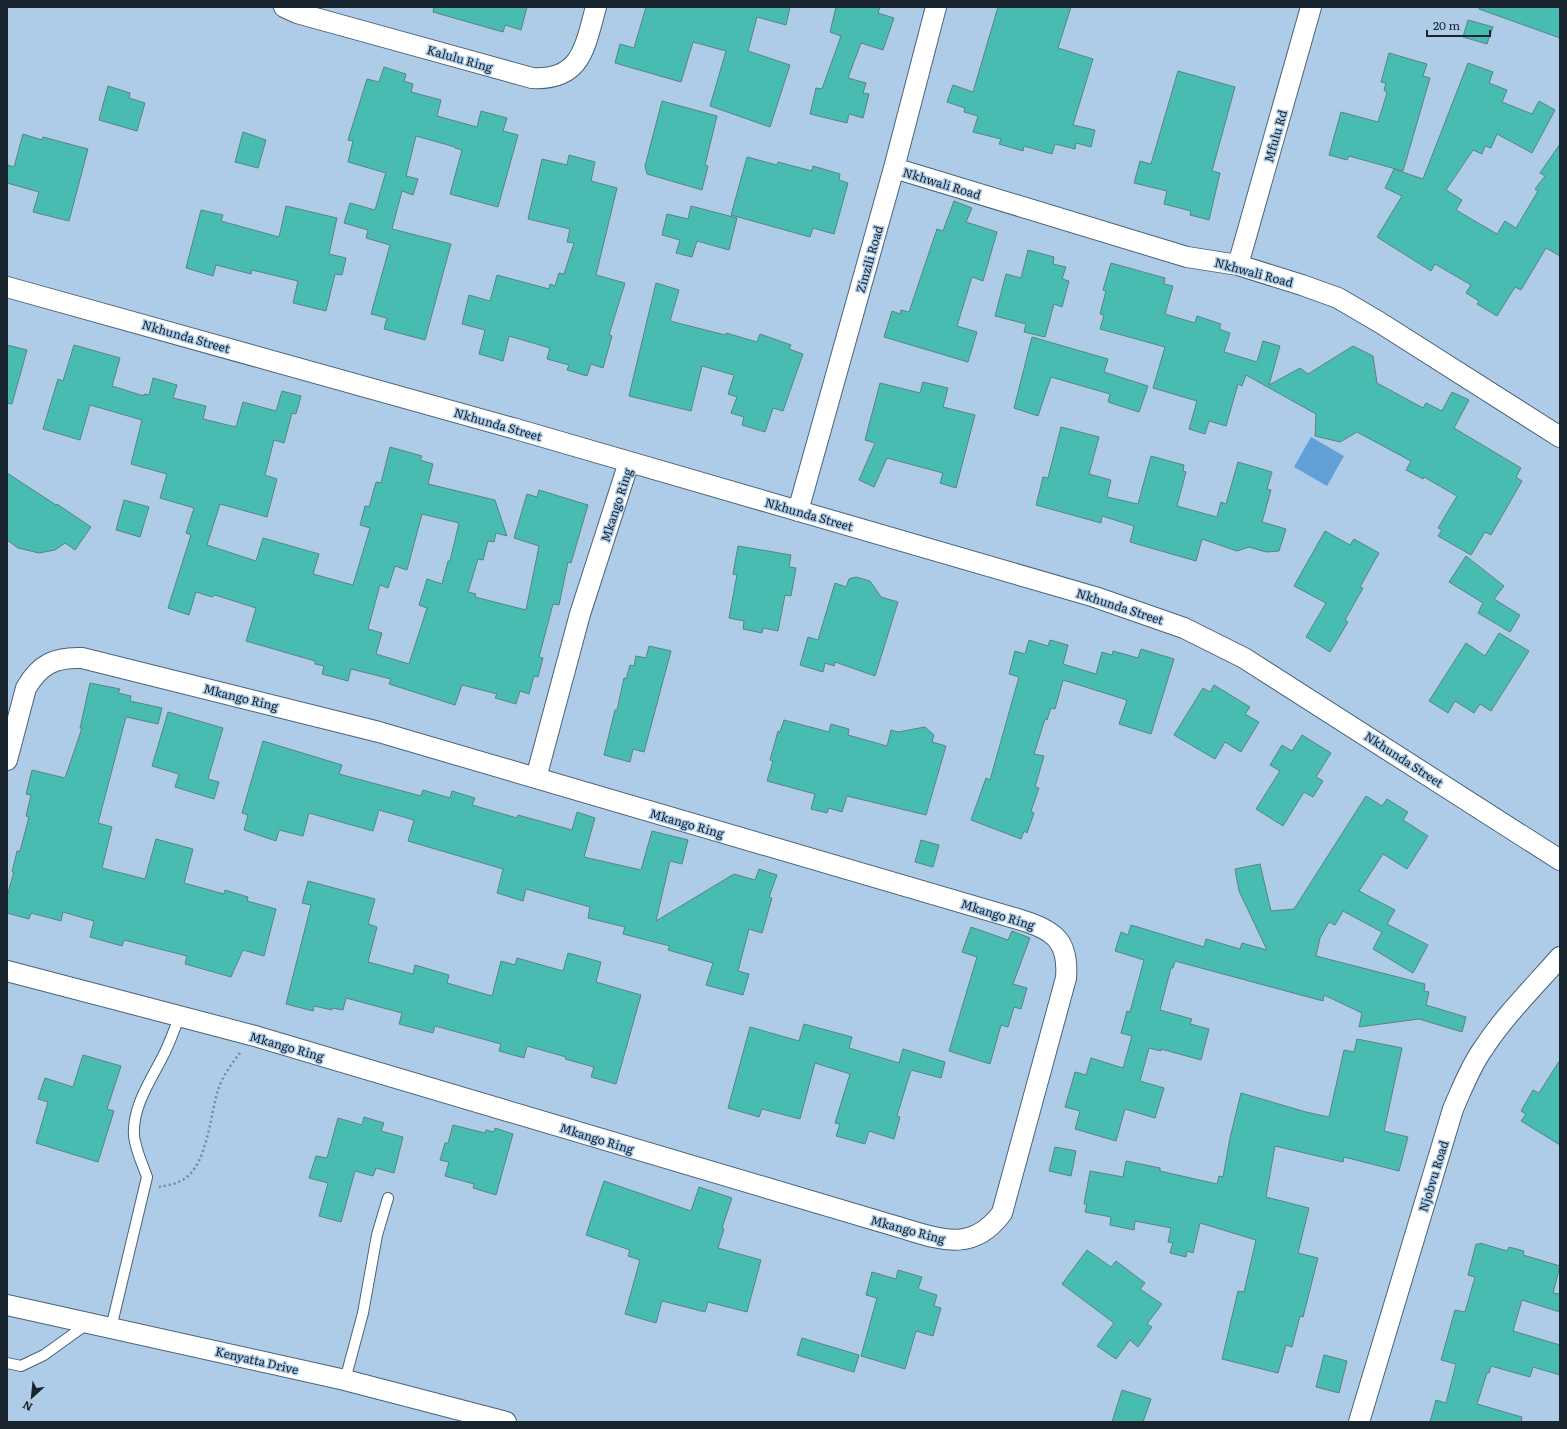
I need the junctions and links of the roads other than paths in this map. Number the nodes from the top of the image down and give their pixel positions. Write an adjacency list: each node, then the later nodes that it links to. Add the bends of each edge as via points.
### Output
1 (284, 7): 2 (street, Kalulu Ring, via 304,15 532,78 545,79 570,70 578,61 585,49)
2 (596, 7)
3 (936, 7): 5 (street, Zinzili Road)
4 (1311, 7): 6 (street, Mfulu Rd)
5 (894, 168): 6 (street, Nkhwali Road, via 1187,257); 10 (street, Zinzili Road)
6 (1238, 265): 8 (street, Nkhwali Road, via 1338,298)
7 (7, 286): 9 (street, Nkhunda Street)
8 (1560, 437)
9 (629, 462): 10 (street, Nkhunda Street); 12 (street, Mkango Ring, via 580,614)
10 (798, 511): 13 (street, Nkhunda Street, via 1094,597 1196,633 1270,674)
11 (7, 760): 12 (street, Mkango Ring, via 26,688 31,679 53,661 82,658 379,732)
12 (536, 778): 16 (street, Mkango Ring, via 1021,920 1041,927 1059,939 1067,960 1066,978 1002,1213 996,1221 974,1237 961,1241 945,1240)
13 (1560, 860)
14 (1560, 957): 24 (street, Njobvu Road, via 1482,1049 1453,1109)
15 (7, 971): 16 (street, Mkango Ring)
16 (180, 1015): 20 (lane, via 138,1112 134,1134 137,1154 147,1177)
17 (388, 1198): 22 (lane, via 377,1235 363,1313)
18 (7, 1305): 19 (street, Kenyatta Drive)
19 (89, 1323): 20 (street, Kenyatta Drive); 21 (lane, via 44,1355 21,1366)
20 (111, 1328): 22 (street, Kenyatta Drive)
21 (7, 1363)
22 (345, 1380): 23 (street, Kenyatta Drive)
23 (506, 1422)
24 (1359, 1422)

